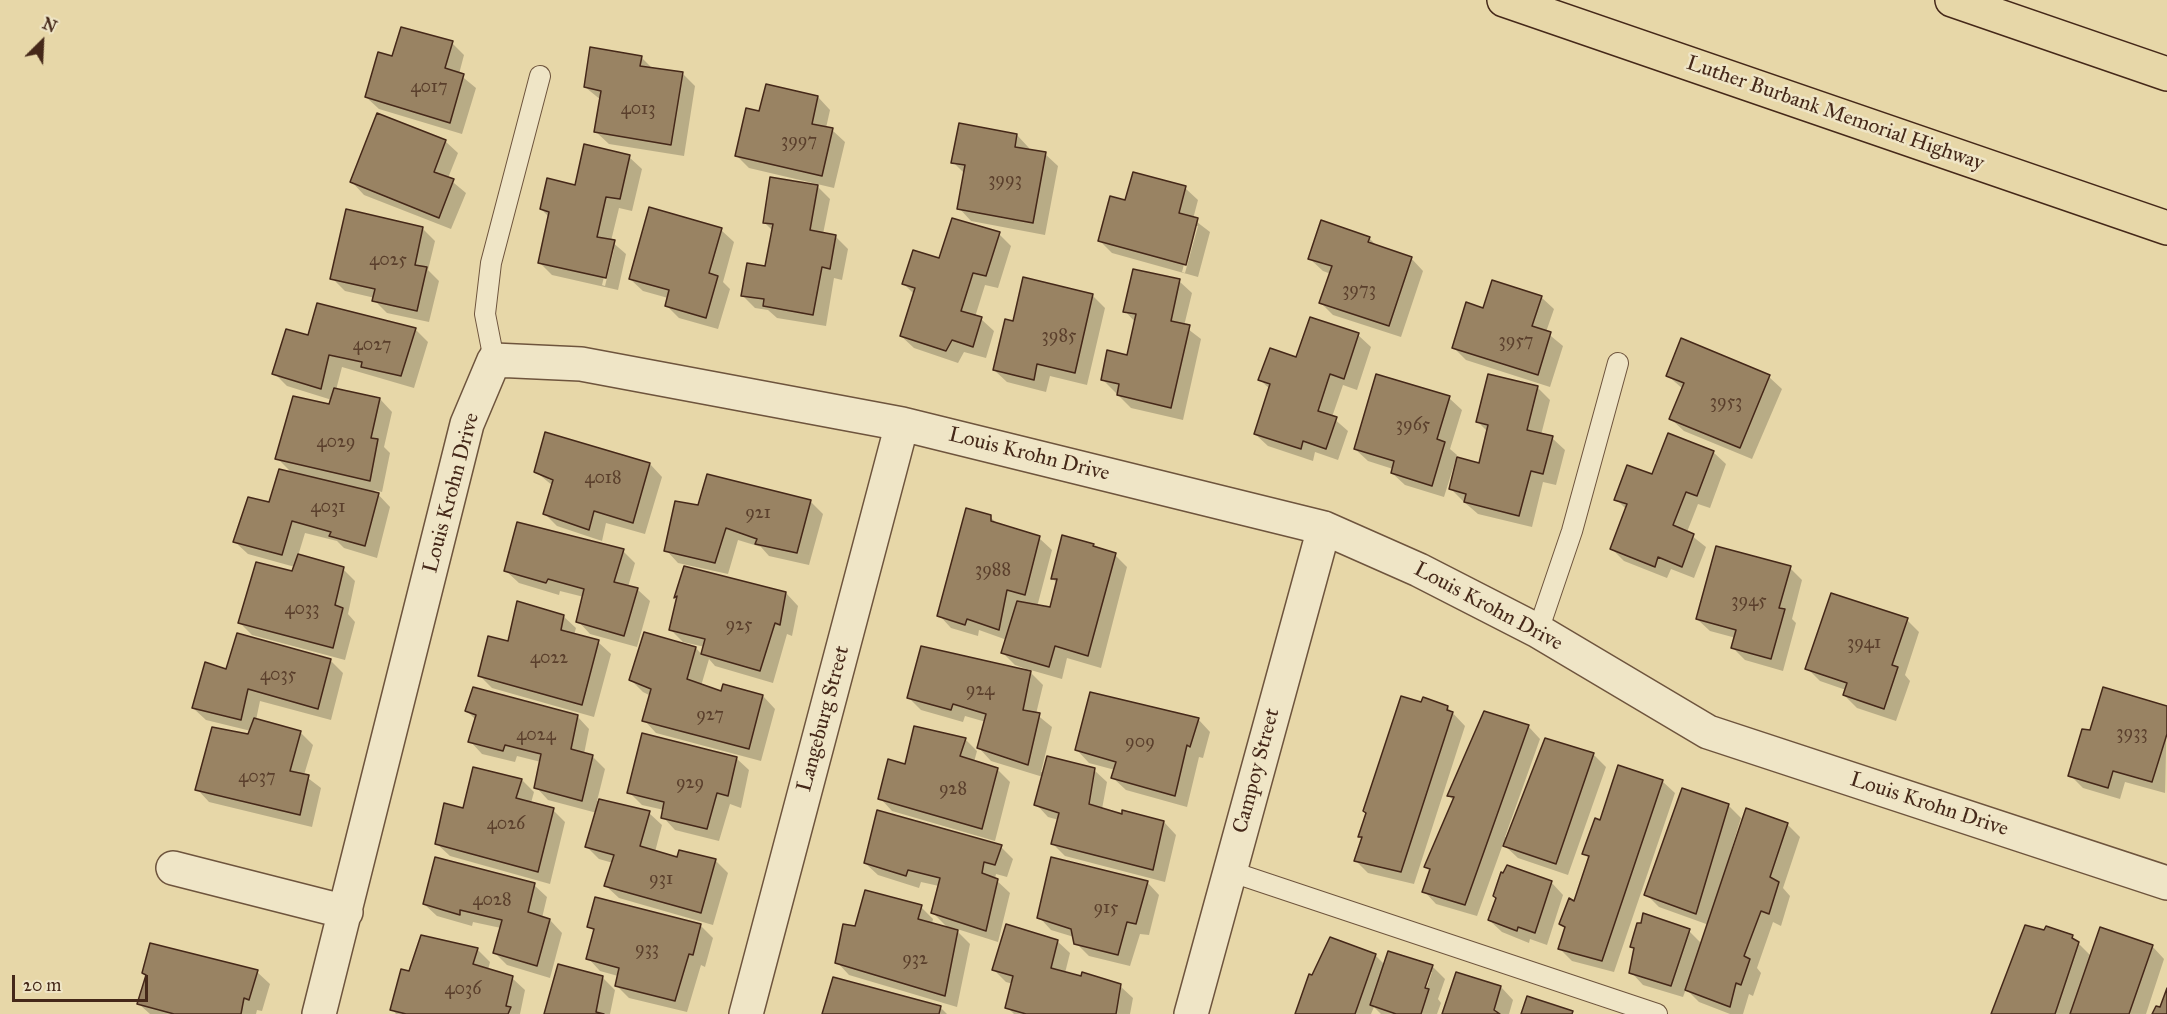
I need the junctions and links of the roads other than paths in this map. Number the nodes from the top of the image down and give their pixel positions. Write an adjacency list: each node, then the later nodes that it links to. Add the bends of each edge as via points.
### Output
1 (1504, 0): 5 (highway, Luther Burbank Memorial Highway)
2 (1952, 0): 3 (highway)
3 (2167, 74)
4 (540, 76): 6 (lane, via 491,263 484,314)
5 (2167, 228)
6 (494, 360): 8 (street, Louis Krohn Drive, via 581,364); 14 (street, Louis Krohn Drive, via 467,424)
7 (1618, 363): 10 (lane, via 1572,531)
8 (902, 424): 9 (street, Louis Krohn Drive); 16 (street, Langeburg Street)
9 (1324, 528): 10 (street, Louis Krohn Drive, via 1419,570); 12 (street, Campoy Street)
10 (1538, 631): 13 (street, Louis Krohn Drive, via 1708,732)
11 (173, 868): 14 (street)
12 (1230, 871): 17 (street, Campoy Street); 18 (lane)
13 (2167, 883)
14 (346, 912): 15 (street, Louis Krohn Drive)
15 (319, 1014)
16 (747, 1014)
17 (1191, 1014)
18 (1657, 1014)

